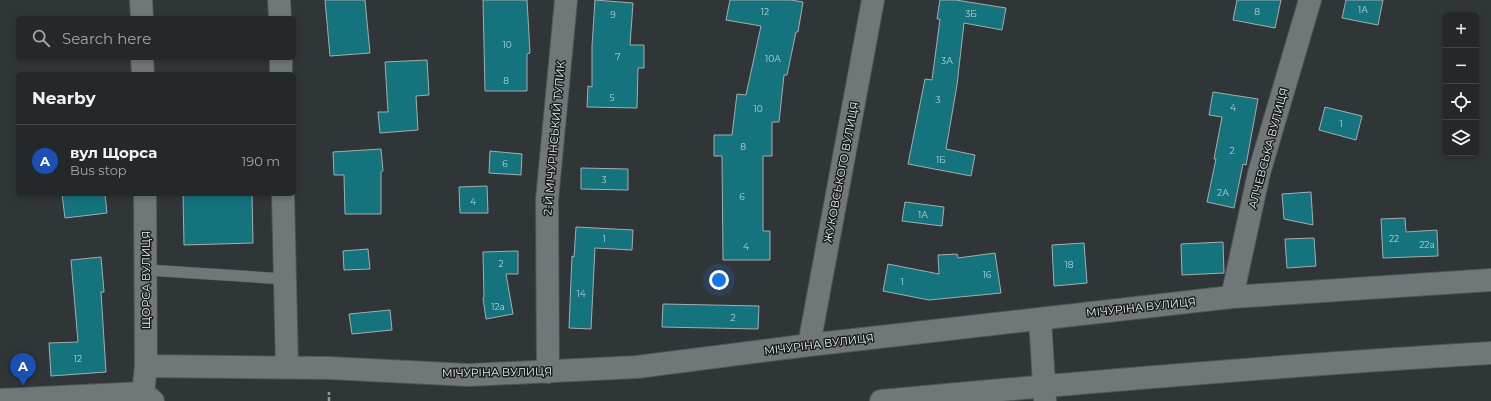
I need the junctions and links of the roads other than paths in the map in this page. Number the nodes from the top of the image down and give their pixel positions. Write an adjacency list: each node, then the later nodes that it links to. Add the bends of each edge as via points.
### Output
1 (141, 0): 6 (street)
2 (279, 0): 7 (street)
3 (566, 0): 23 (street, 2-Й МІЧУРІНСЬКИЙ ТУПИК, via 547,200)
4 (873, 0): 19 (street, ЖУКОВСЬКОГО ВУЛИЦЯ)
5 (1310, 0): 17 (street, АЛЧЕВСЬКА ВУЛИЦЯ, via 1259,173)
6 (142, 16)
7 (280, 16)
8 (142, 60): 10 (street)
9 (281, 60): 11 (street)
10 (143, 72)
11 (281, 72)
12 (145, 196): 14 (street, ЩОРСА ВУЛИЦЯ)
13 (283, 196): 15 (street)
14 (147, 270): 15 (lane); 21 (street, ЩОРСА ВУЛИЦЯ)
15 (285, 279): 22 (street)
16 (1491, 280): 17 (street, МІЧУРІНА ВУЛИЦЯ)
17 (1232, 297): 18 (street, МІЧУРІНА ВУЛИЦЯ)
18 (1040, 319): 19 (street, МІЧУРІНА ВУЛИЦЯ); 24 (street)
19 (809, 345): 23 (street, МІЧУРІНА ВУЛИЦЯ, via 637,367)
20 (1491, 353): 24 (street, via 1353,361)
21 (146, 366): 22 (street, МІЧУРІНА ВУЛИЦЯ); 25 (street, ЩОРСА ВУЛИЦЯ)
22 (287, 367): 23 (street, МІЧУРІНА ВУЛИЦЯ, via 469,376)
23 (548, 372)
24 (1045, 393): 27 (street)
25 (148, 397): 26 (street)
26 (0, 400)
27 (881, 401)

